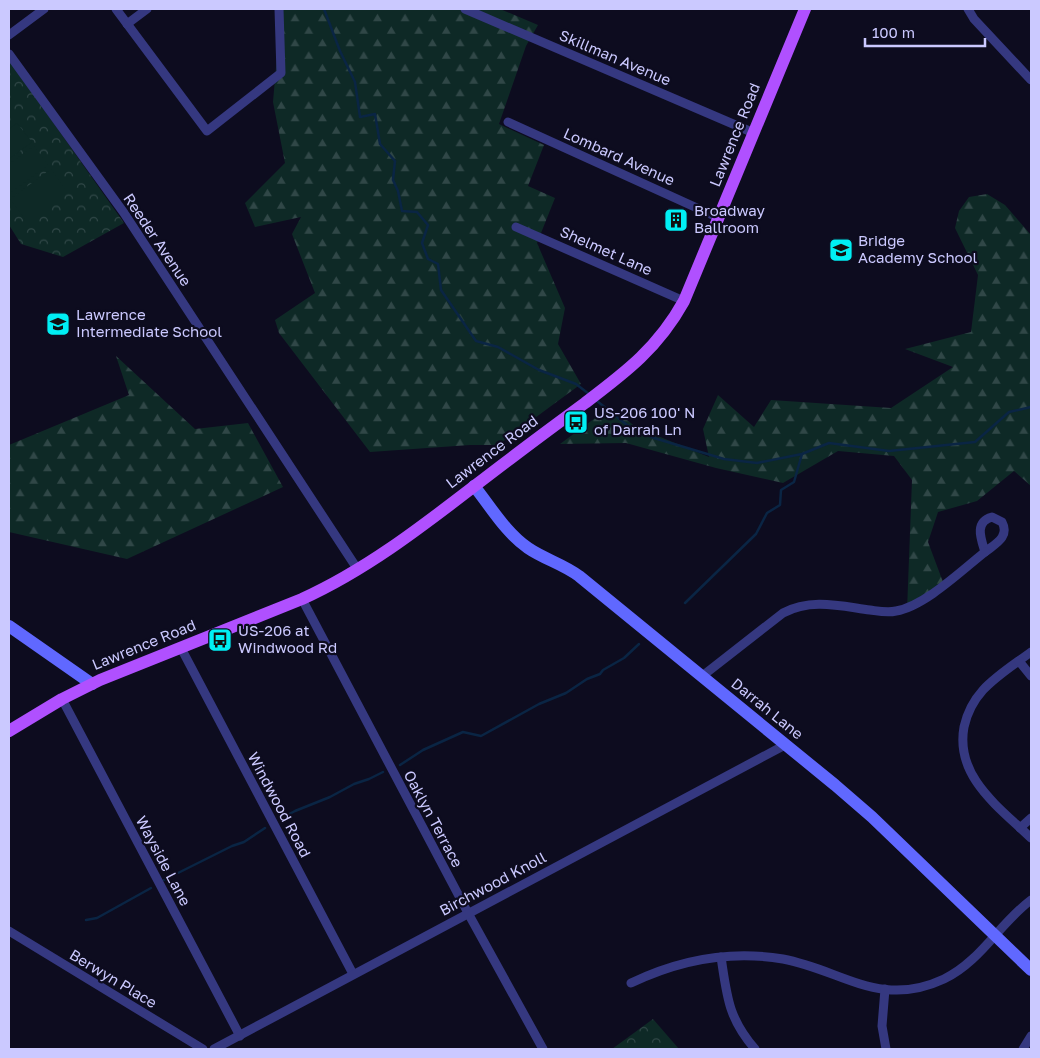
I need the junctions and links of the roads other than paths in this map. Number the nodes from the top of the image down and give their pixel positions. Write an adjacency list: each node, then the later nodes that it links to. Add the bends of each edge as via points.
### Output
1 (44, 9): 9 (street)
2 (116, 9): 8 (street)
3 (147, 9): 8 (street)
4 (279, 9): 8 (street, via 281,73 207,131)
5 (465, 9): 13 (street, Skillman Avenue)
6 (804, 9): 13 (main road, Lawrence Road)
7 (968, 9): 11 (street)
8 (127, 24)
9 (9, 35)
10 (9, 54): 19 (street, Reeder Avenue, via 124,213)
11 (1031, 80)
12 (508, 122): 14 (street, Lombard Avenue)
13 (754, 133): 14 (main road, Lawrence Road)
14 (719, 218): 16 (main road, Lawrence Road)
15 (516, 227): 16 (street, Shelmet Lane)
16 (684, 301): 17 (main road, Lawrence Road, via 668,326 629,370)
17 (474, 486): 19 (main road, Lawrence Road); 26 (street, Darrah Lane, via 515,538 579,576)
18 (985, 552): 26 (street, via 926,599 907,608 885,612 814,604 792,608)
19 (358, 570): 20 (main road, Lawrence Road)
20 (302, 599): 22 (main road, Lawrence Road); 35 (street, Oaklyn Terrace)
21 (9, 626): 27 (street)
22 (181, 648): 27 (main road, Lawrence Road); 40 (street, Windwood Road)
23 (1031, 652): 24 (street)
24 (1019, 661): 25 (street); 32 (street, via 976,699 966,721 963,746 974,780)
25 (1031, 676)
26 (702, 677): 30 (street, Darrah Lane)
27 (92, 684): 28 (main road, Lawrence Road)
28 (62, 699): 29 (main road, Lawrence Road); 43 (street, Wayside Lane)
29 (9, 731)
30 (785, 744): 35 (street, Birchwood Knoll); 37 (street, Darrah Lane, via 872,817)
31 (1031, 818): 32 (street)
32 (1020, 828): 33 (street)
33 (1031, 838)
34 (1031, 900): 37 (street)
35 (468, 913): 40 (street, Birchwood Knoll); 47 (street, Oaklyn Terrace)
36 (9, 932): 45 (street, Berwyn Place)
37 (996, 936): 39 (street, Darrah Lane); 42 (street, via 972,961 943,979 915,988)
38 (721, 956): 41 (street, via 682,963); 42 (street, via 783,959 823,970 853,983); 48 (street, via 732,1014 738,1028)
39 (1031, 970)
40 (353, 974): 43 (street, Birchwood Knoll)
41 (631, 983)
42 (885, 989): 49 (street, via 882,1026)
43 (240, 1036): 46 (street, Birchwood Knoll)
44 (1031, 1036): 50 (street)
45 (203, 1049)
46 (214, 1049)
47 (543, 1049)
48 (755, 1049)
49 (886, 1049)
50 (1023, 1049)

